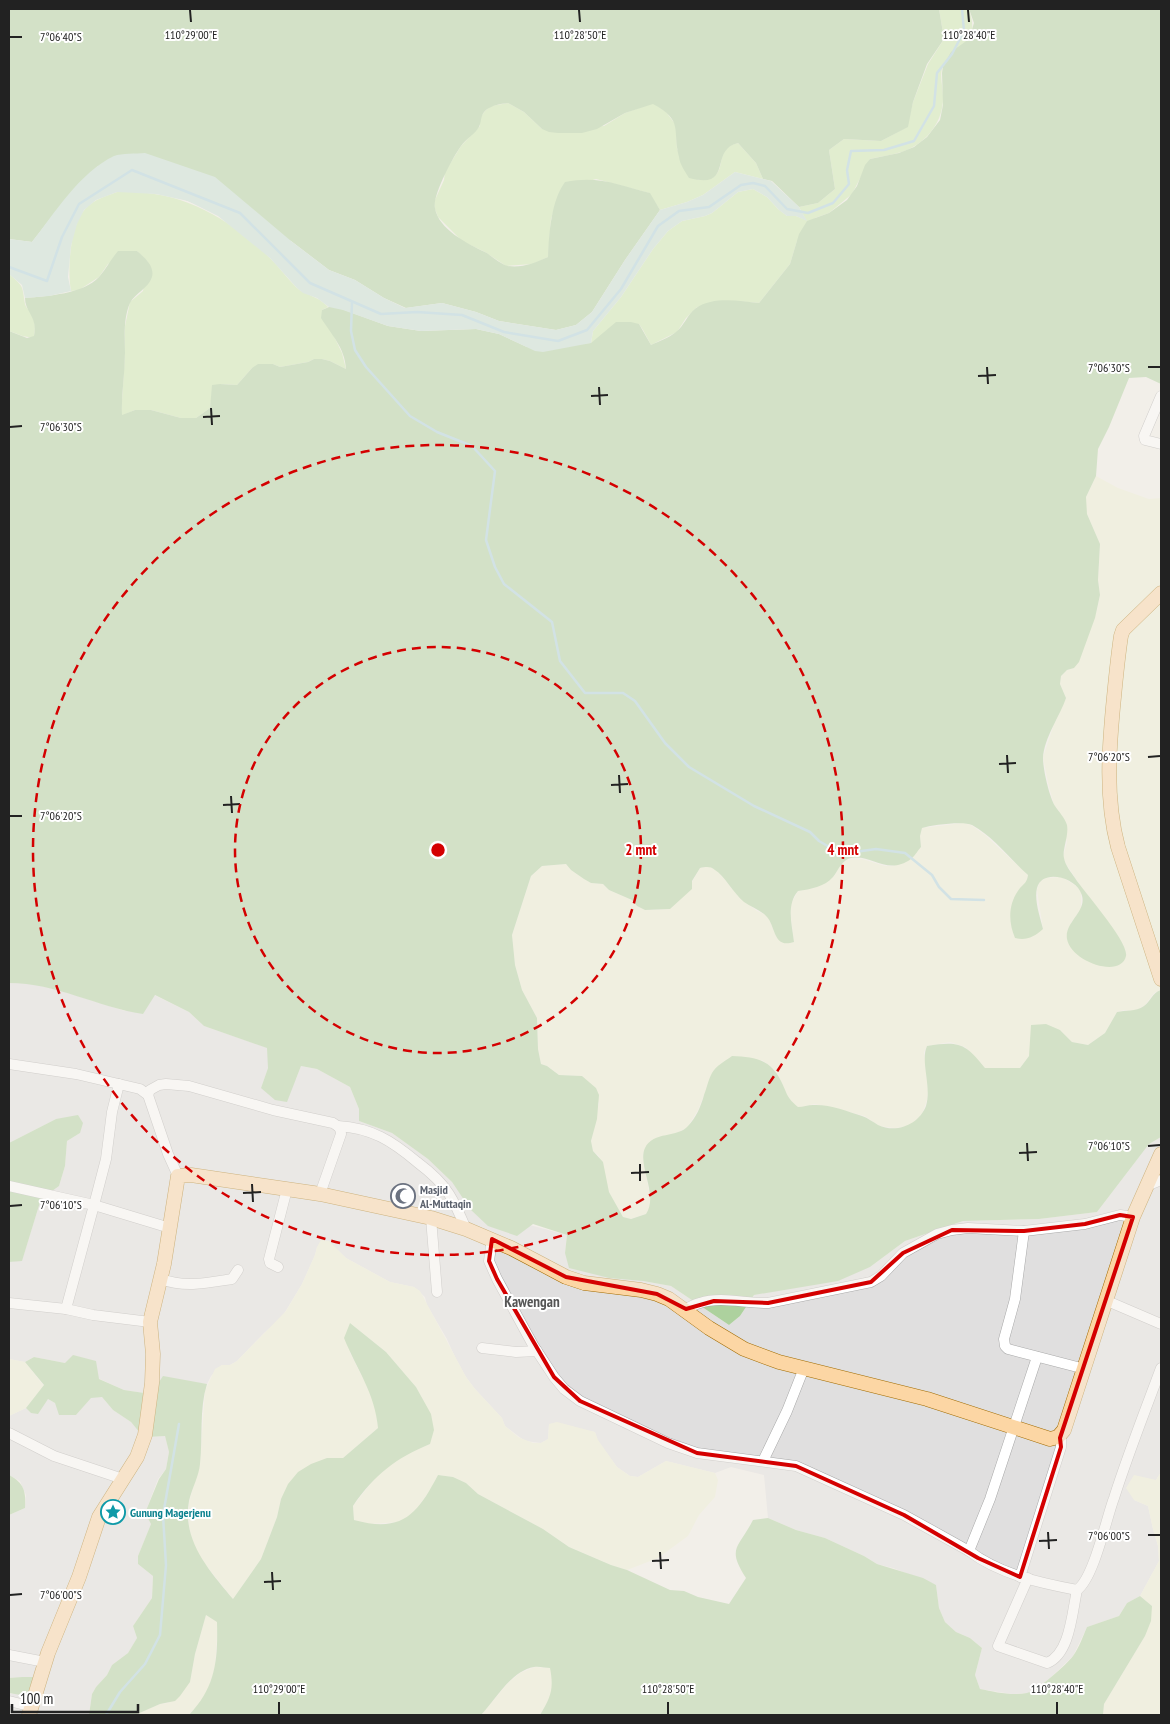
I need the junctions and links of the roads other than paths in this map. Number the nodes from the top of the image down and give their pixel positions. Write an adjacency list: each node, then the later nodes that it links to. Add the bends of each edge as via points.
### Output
1 (1161, 396): 2 (street, via 1144,432 1145,440)
2 (1161, 444)
3 (1161, 593): 4 (main road, via 1123,630 1110,743 1113,830)
4 (1161, 979)
5 (9, 1064): 6 (street)
6 (119, 1084): 7 (street); 16 (street)
7 (148, 1094): 8 (street, via 159,1085 190,1086 273,1110 333,1122); 10 (street)
8 (338, 1126): 15 (street, via 341,1134); 20 (street, via 376,1134 415,1160 448,1192)
9 (1161, 1154): 13 (main road)
10 (178, 1176): 14 (main road, via 191,1175); 19 (main road)
11 (1161, 1180): 13 (street)
12 (9, 1186): 16 (street)
13 (1147, 1186): 17 (main road)
14 (287, 1189): 15 (main road); 23 (street, via 269,1259)
15 (320, 1194): 18 (main road)
16 (94, 1205): 19 (street); 29 (street)
17 (1132, 1217): 21 (street, via 1120,1215 1085,1224); 27 (main road)
18 (431, 1218): 20 (main road); 26 (street)
19 (170, 1228): 25 (main road)
20 (466, 1229): 22 (main road)
21 (1024, 1231): 30 (street, via 952,1230 937,1234 903,1253 881,1276 870,1282 768,1302 714,1301); 35 (street, via 1015,1299 1004,1343 1008,1349)
22 (492, 1239): 30 (main road, via 566,1277 584,1283 657,1294); 34 (street, via 491,1266)
23 (278, 1267)
24 (238, 1270): 25 (street, via 232,1279 203,1284)
25 (161, 1279): 31 (main road)
26 (437, 1292)
27 (1105, 1300): 32 (street); 38 (main road)
28 (9, 1302): 29 (street)
29 (66, 1309): 31 (street)
30 (686, 1309): 36 (main road, via 744,1349)
31 (150, 1322): 43 (main road, via 153,1354 150,1408 137,1457)
32 (1161, 1324)
33 (482, 1348): 34 (street)
34 (537, 1351): 42 (street, via 564,1388 580,1401 615,1419 697,1453)
35 (1037, 1357): 38 (street); 39 (street)
36 (804, 1368): 39 (main road, via 927,1399); 42 (street)
37 (1161, 1368): 46 (street, via 1103,1534 1082,1586)
38 (1085, 1369): 41 (main road, via 1064,1430)
39 (1014, 1427): 41 (main road, via 1050,1439); 44 (street)
40 (9, 1434): 43 (street, via 54,1456)
41 (1058, 1437): 45 (street, via 1061,1447)
42 (763, 1461): 44 (street, via 796,1466 904,1514)
43 (122, 1479): 48 (main road, via 99,1517 79,1578)
44 (969, 1551): 45 (street)
45 (1024, 1578): 46 (street); 46 (street, via 998,1646 1047,1663 1059,1656 1068,1633)
46 (1077, 1590)
47 (9, 1655): 48 (street)
48 (45, 1662): 50 (main road)
49 (9, 1701): 50 (street)
50 (31, 1711)

